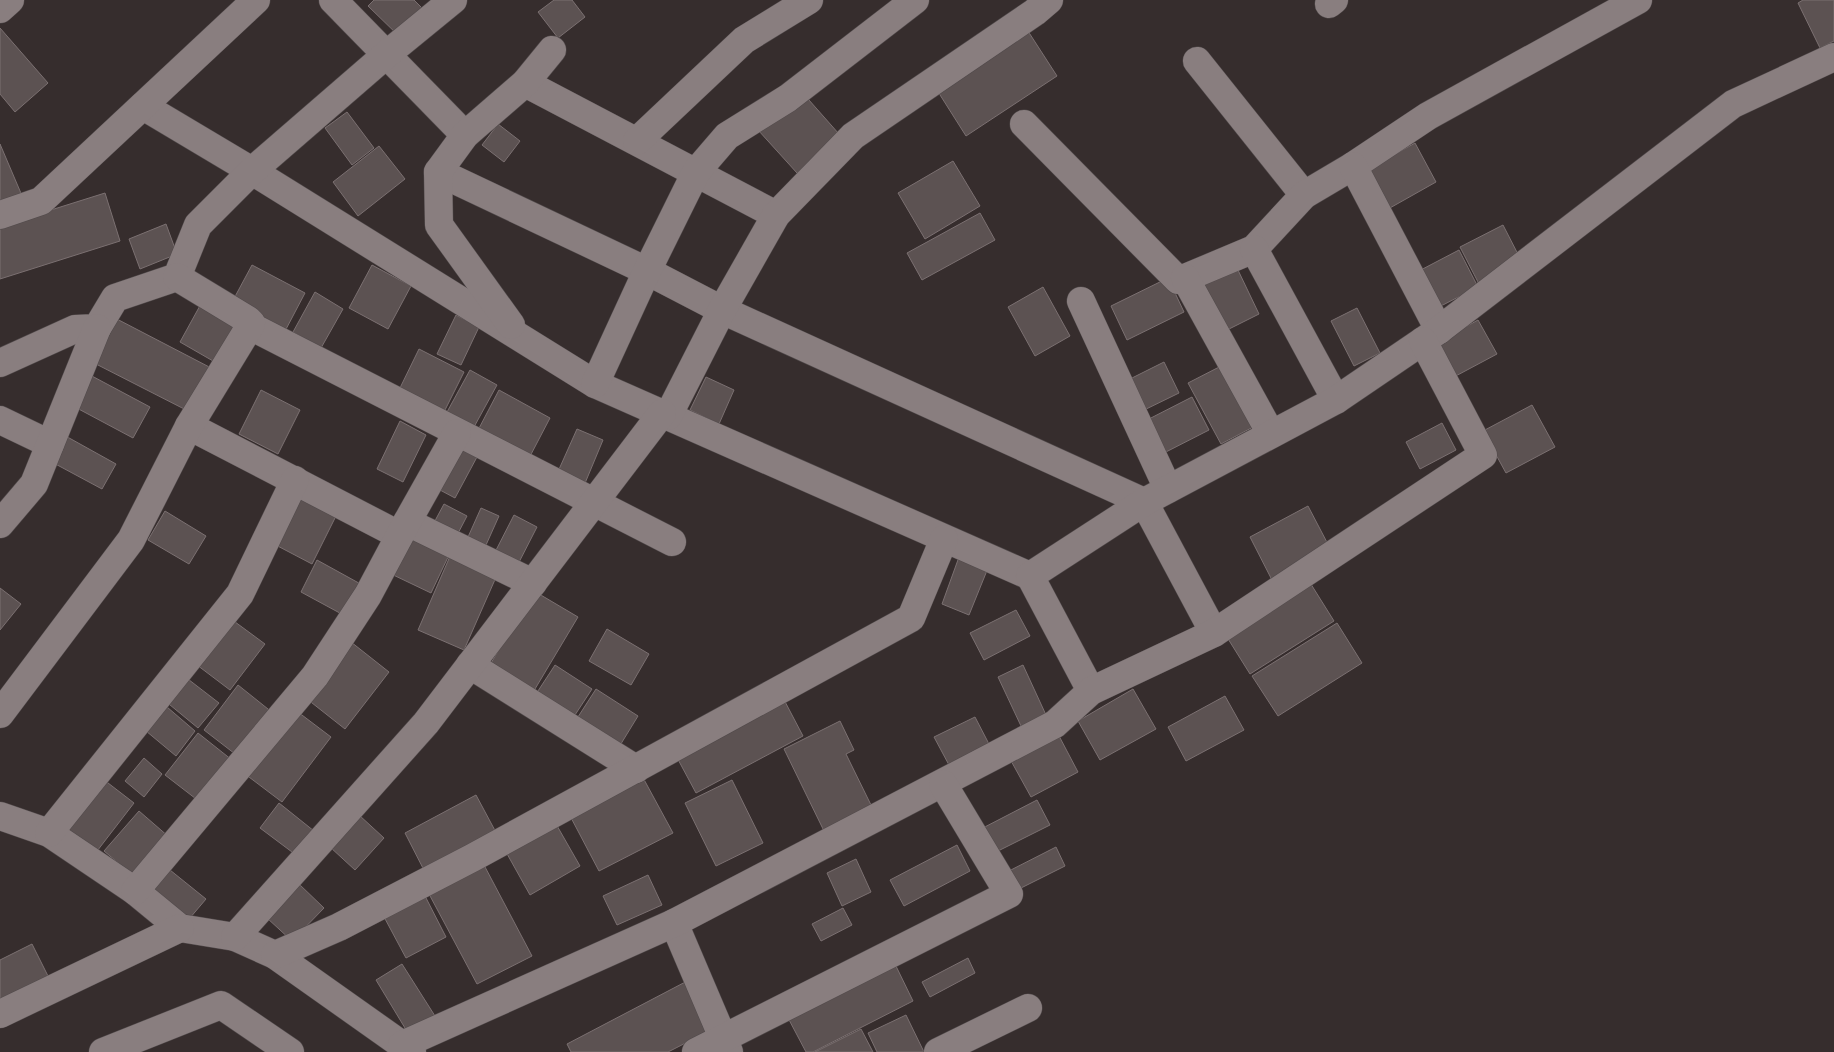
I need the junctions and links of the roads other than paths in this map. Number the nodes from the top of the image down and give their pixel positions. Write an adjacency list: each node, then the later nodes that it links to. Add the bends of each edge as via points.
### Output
1 (10, 0): 9 (street)
2 (256, 0): 15 (street)
3 (333, 0): 11 (street)
4 (453, 0): 11 (street)
5 (809, 0): 18 (street, via 744,40)
6 (915, 0): 22 (street, via 788,98 727,136)
7 (1638, 0): 19 (street, via 1428,116)
8 (1036, 4): 25 (street, via 853,136)
9 (0, 9)
10 (552, 50): 14 (street)
11 (387, 54): 17 (street); 20 (street)
12 (1834, 57): 35 (street, via 1733,104)
13 (1197, 61): 23 (street)
14 (525, 83): 17 (street); 18 (street)
15 (143, 106): 20 (street); 24 (street, via 42,201)
16 (1024, 124): 29 (street, via 1178,280)
17 (465, 135): 21 (street)
18 (637, 140): 22 (street)
19 (1353, 166): 23 (street); 35 (street)
20 (252, 171): 28 (street, via 198,225); 34 (street)
21 (438, 172): 27 (street); 34 (street, via 439,225)
22 (696, 172): 25 (street); 27 (street)
23 (1304, 195): 26 (street)
24 (0, 215)
25 (776, 215): 31 (street)
26 (1254, 248): 29 (street); 38 (street)
27 (647, 271): 31 (street); 37 (street)
28 (177, 277): 32 (street, via 248,320); 33 (street, via 115,298)
29 (1185, 278): 43 (street)
30 (1081, 301): 46 (street)
31 (722, 310): 39 (street); 48 (street)
32 (250, 326): 41 (street); 42 (street)
33 (97, 328): 36 (street, via 75,330); 44 (street)
34 (519, 336): 37 (street)
35 (1431, 336): 38 (street); 55 (street, via 1483,455)
36 (0, 363)
37 (595, 384): 39 (street)
38 (1336, 400): 43 (street)
39 (665, 414): 47 (street); 51 (street)
40 (0, 420): 44 (street)
41 (189, 426): 45 (street); 58 (street, via 131,540)
42 (457, 433): 47 (street); 50 (street)
43 (1271, 434): 46 (street)
44 (50, 444): 49 (street, via 34,484)
45 (295, 480): 50 (street); 62 (street, via 240,594)
46 (1168, 489): 48 (street)
47 (593, 502): 52 (street); 54 (street)
48 (1144, 502): 53 (street); 55 (street)
49 (0, 524)
50 (403, 528): 54 (street); 63 (street, via 368,595 315,676)
51 (944, 539): 53 (street); 59 (street, via 911,618)
52 (672, 542)
53 (1030, 576): 57 (street)
54 (533, 583): 56 (street)
55 (1214, 633): 57 (street)
56 (470, 665): 59 (street); 66 (street, via 426,724)
57 (1091, 691): 60 (street, via 1055,724)
58 (0, 714)
59 (636, 769): 67 (street, via 348,923)
60 (943, 784): 64 (street); 70 (street, via 1009,894)
61 (0, 816): 62 (street)
62 (49, 834): 63 (street)
63 (135, 891): 65 (street)
64 (674, 923): 70 (street); 71 (street)
65 (180, 928): 66 (street); 69 (street)
66 (235, 937): 67 (street)
67 (276, 955): 71 (street)
68 (1028, 1008): 75 (street)
69 (0, 1014)
70 (726, 1045): 74 (street)
71 (407, 1048)
72 (103, 1052): 73 (street, via 221,1005)
73 (290, 1052)
74 (696, 1052)
75 (938, 1052)

